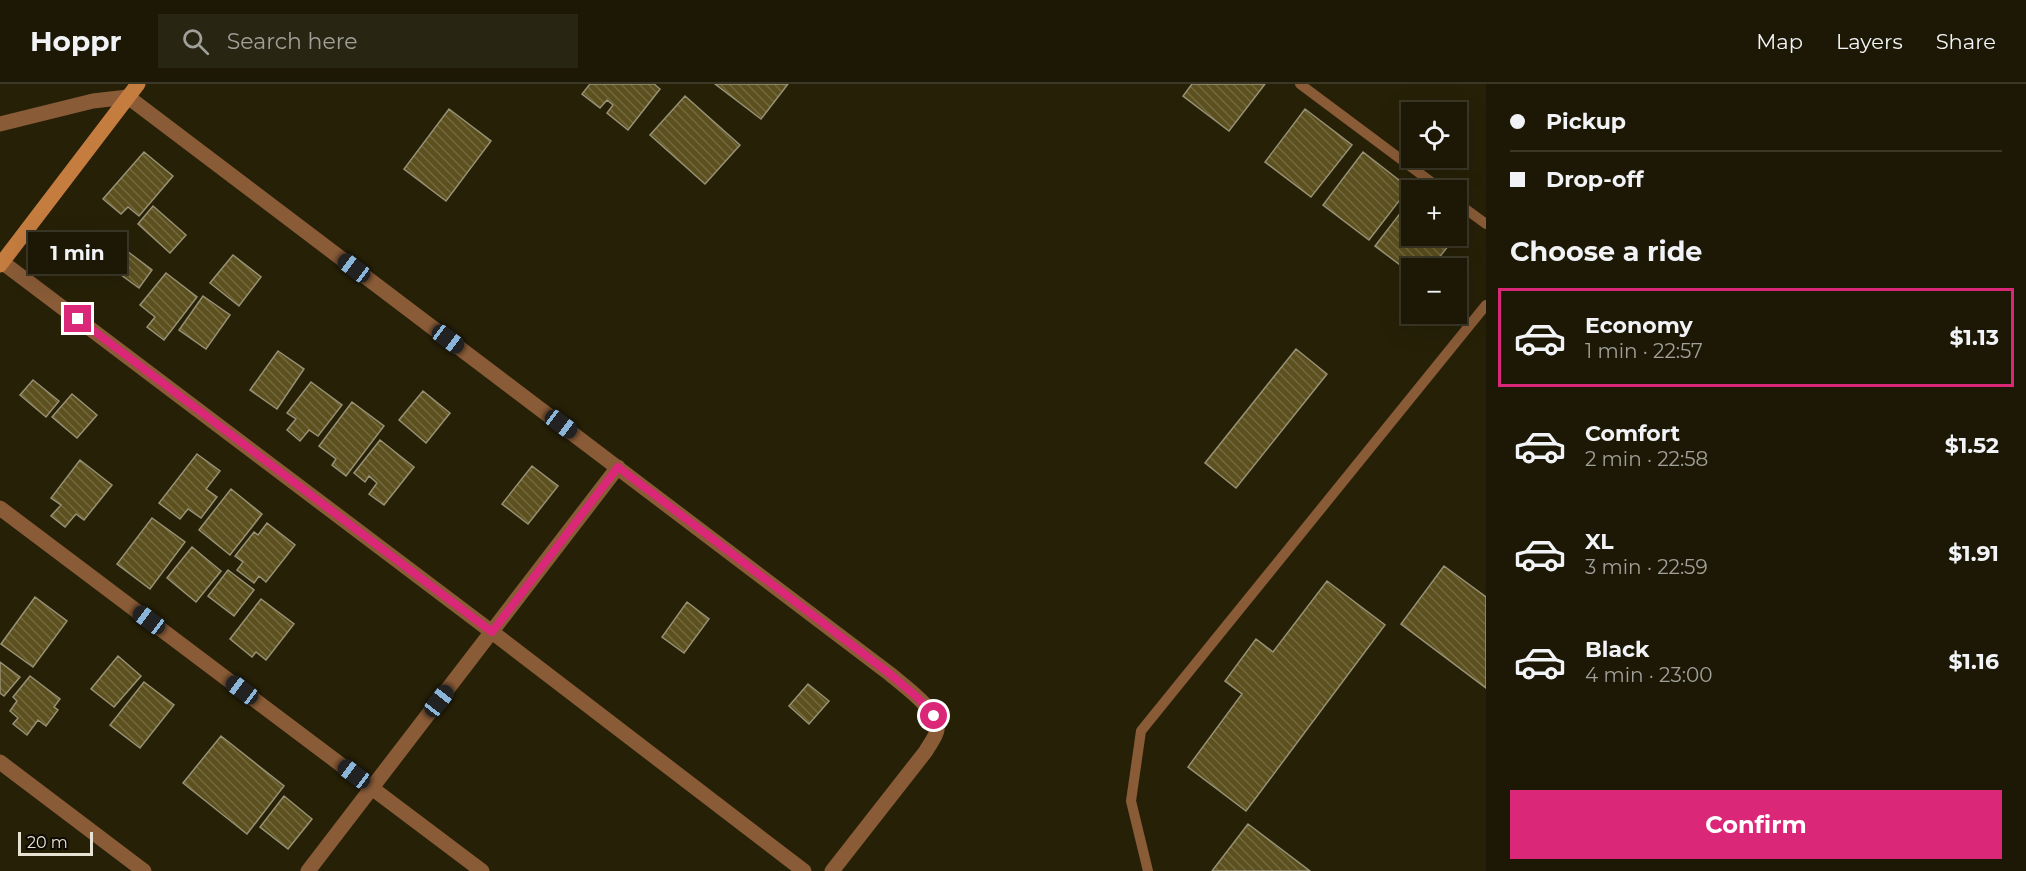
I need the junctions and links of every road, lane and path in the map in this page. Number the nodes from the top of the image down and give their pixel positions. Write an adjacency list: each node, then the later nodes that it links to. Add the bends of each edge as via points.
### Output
1 (138, 84): 3 (main road)
2 (1300, 84): 5 (lane)
3 (128, 98): 4 (street, via 93,101); 8 (main road); 10 (street)
4 (0, 124)
5 (1429, 180)
6 (1467, 210): 7 (lane)
7 (1486, 224)
8 (1, 264): 12 (street)
9 (1486, 305): 20 (lane, via 1141,731 1131,801)
10 (618, 467): 12 (street); 19 (street, via 890,674 934,716 937,731 926,751)
11 (0, 507): 14 (street)
12 (492, 632): 14 (street); 18 (street)
13 (0, 762): 15 (street)
14 (372, 788): 16 (street); 17 (street)
15 (144, 871)
16 (308, 871)
17 (482, 871)
18 (804, 871)
19 (832, 871)
20 (1148, 871)

